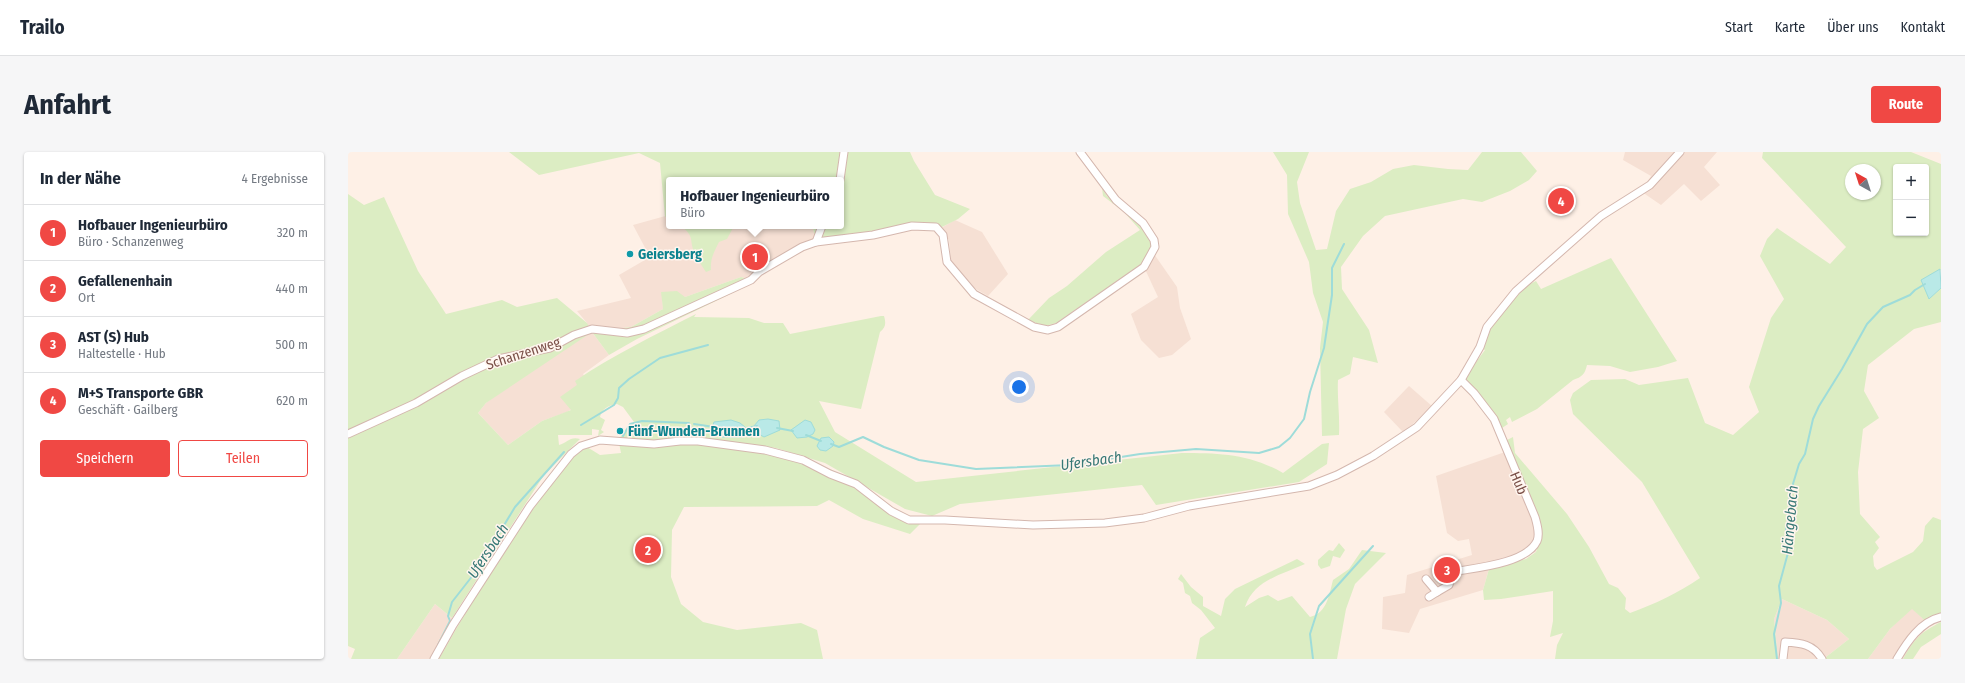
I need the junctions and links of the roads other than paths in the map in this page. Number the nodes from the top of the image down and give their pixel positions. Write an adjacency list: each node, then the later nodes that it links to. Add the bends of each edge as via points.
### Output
1 (844, 152): 4 (street)
2 (1080, 152): 6 (street, Schanzenweg, via 1116,200 1143,223 1154,240 1155,248 1144,267 1058,327 1048,330 1034,327 974,294 947,262 943,234 936,227 912,226 873,235)
3 (1680, 152): 7 (street, via 1650,185 1602,216 1516,291 1487,327 1480,347)
4 (840, 177)
5 (821, 229): 6 (street)
6 (816, 242): 8 (street, Schanzenweg, via 802,247 759,272 751,280 644,329 627,333 592,329 550,348 498,359 462,376 416,403)
7 (1461, 380): 10 (street, Hub, via 1474,392 1494,419 1538,529 1537,541 1525,555 1487,567 1452,572 1449,585); 13 (street, via 1417,427 1373,456 1337,475 1309,486 1196,504 1144,518 1105,523 1033,525 909,520 891,511 856,484 803,460 765,450 698,441 654,444 600,440 581,446 571,454 530,506)
8 (348, 434)
9 (1426, 579): 10 (street)
10 (1437, 592): 11 (street)
11 (1429, 597)
12 (1941, 617): 16 (street, via 1915,632)
13 (434, 659)
14 (1783, 659): 15 (street, via 1785,642 1804,643 1817,651)
15 (1822, 659)
16 (1897, 659)

